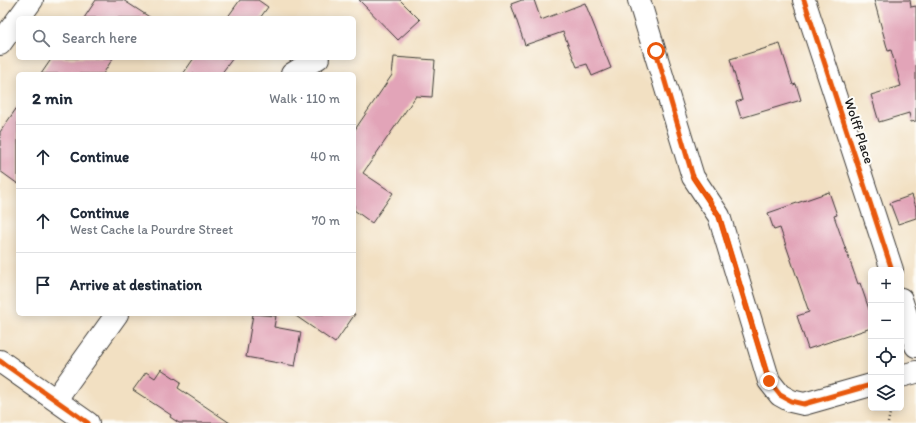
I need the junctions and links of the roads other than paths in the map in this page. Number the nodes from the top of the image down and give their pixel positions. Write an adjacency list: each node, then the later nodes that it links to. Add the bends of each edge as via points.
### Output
1 (32, 0): 4 (street)
2 (639, 0): 14 (street, via 693,177 719,216 769,381 780,395 804,404)
3 (804, 0): 9 (street, Wolff Place)
4 (20, 16)
5 (16, 21): 6 (street)
6 (0, 44)
7 (315, 60): 8 (street)
8 (295, 72)
9 (891, 267)
10 (902, 303): 12 (street)
11 (116, 316): 15 (street)
12 (916, 346)
13 (0, 361): 15 (street)
14 (868, 386)
15 (56, 399): 16 (street)
16 (88, 423)

